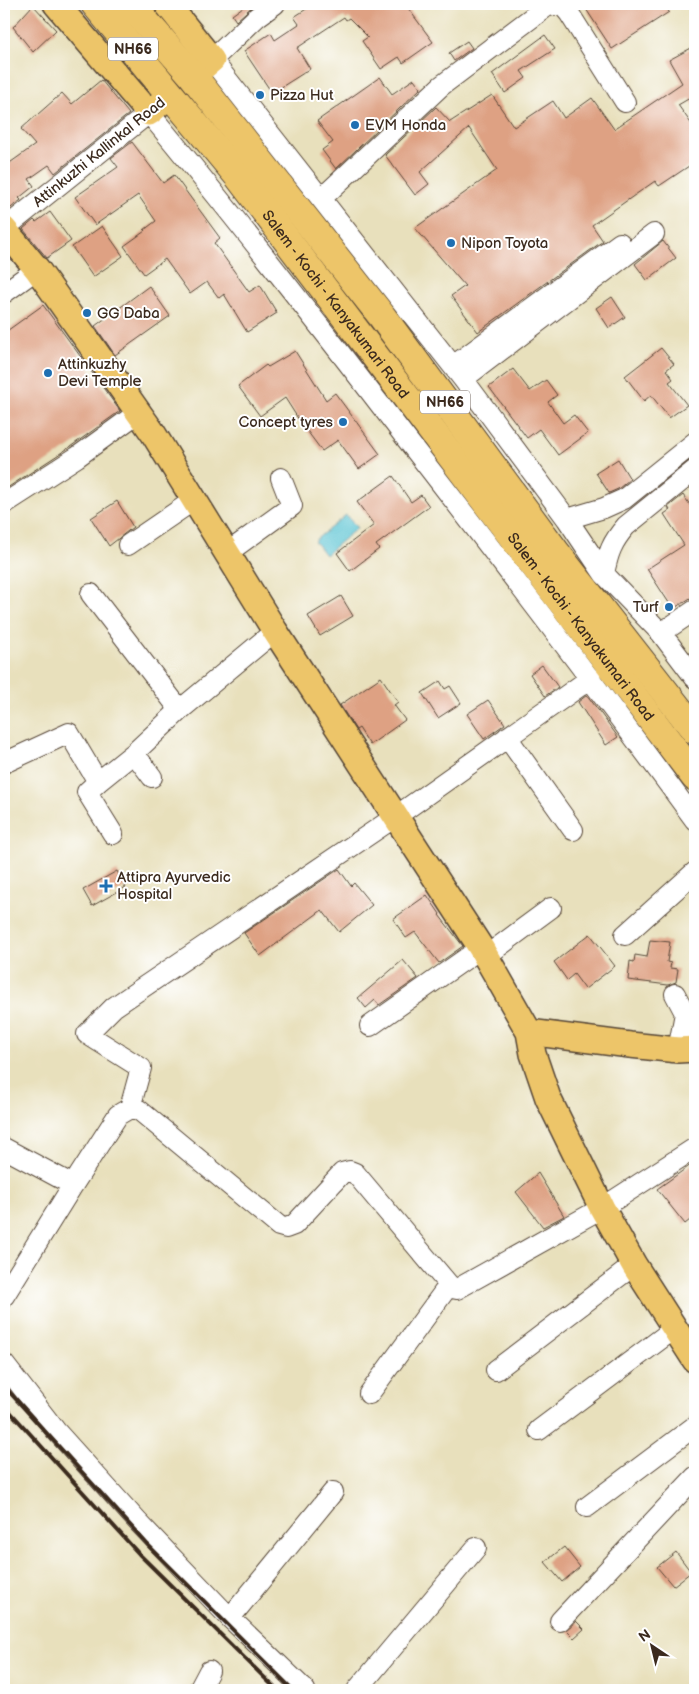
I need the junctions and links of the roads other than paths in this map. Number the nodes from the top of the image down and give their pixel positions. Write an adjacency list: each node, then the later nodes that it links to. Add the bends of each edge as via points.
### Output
1 (56, 4): 10 (main road)
2 (96, 4): 8 (highway, Salem - Kochi - Kanyakumari Road / NH66)
3 (130, 4): 7 (highway, Salem - Kochi - Kanyakumari Road / NH66)
4 (167, 4): 7 (main road)
5 (275, 4): 7 (street)
6 (555, 4): 9 (street, via 563,6 569,14); 11 (street, via 546,7 441,86)
7 (202, 68): 11 (street); 35 (highway, Salem - Kochi - Kanyakumari Road / NH66, via 555,551)
8 (171, 94): 10 (main road, Attinkuzhi Kallinkal Road); 40 (highway, Salem - Kochi - Kanyakumari Road / NH66, via 238,177)
9 (625, 102)
10 (149, 113): 12 (street, Attinkuzhi Kallinkal Road); 32 (street, via 226,205)
11 (322, 198): 17 (street)
12 (4, 229): 15 (main road)
13 (654, 234): 17 (street)
14 (620, 243): 17 (street)
15 (37, 269): 16 (street); 18 (main road)
16 (4, 293)
17 (458, 372): 24 (street)
18 (139, 412): 22 (main road); 23 (street)
19 (695, 442): 24 (street, via 624,499)
20 (695, 470): 27 (street, via 618,535 608,554)
21 (281, 478): 26 (street, via 292,506)
22 (194, 500): 25 (street); 26 (main road)
23 (4, 504)
24 (568, 519): 27 (street)
25 (128, 544)
26 (227, 553): 30 (main road)
27 (604, 574): 31 (street)
28 (90, 594): 34 (street)
29 (695, 610): 31 (street)
30 (274, 631): 34 (street); 42 (main road)
31 (661, 633): 33 (street)
32 (591, 678): 36 (street); 43 (street)
33 (695, 678)
34 (180, 710): 37 (street)
35 (695, 730)
36 (507, 737): 42 (street); 44 (street)
37 (134, 753): 39 (street); 41 (street)
38 (4, 763): 41 (street, via 69,733)
39 (152, 777)
40 (695, 778)
41 (98, 782): 45 (street, via 87,792)
42 (395, 817): 49 (main road); 54 (street, via 114,1007 86,1034 141,1068)
43 (695, 820)
44 (573, 830)
45 (113, 834)
46 (695, 872): 48 (street)
47 (551, 908): 49 (street)
48 (626, 935)
49 (483, 952): 51 (street); 52 (main road)
50 (675, 994): 53 (street, via 685,1013)
51 (370, 1026)
52 (529, 1032): 53 (main road); 58 (main road, via 548,1098)
53 (687, 1050)
54 (130, 1108): 57 (street, via 118,1115); 60 (street, via 139,1110 279,1226 294,1225 342,1173 356,1173)
55 (4, 1148): 57 (street)
56 (695, 1148): 58 (street)
57 (73, 1185): 61 (street)
58 (602, 1208): 59 (main road); 60 (street, via 461,1287)
59 (634, 1265): 62 (main road); 65 (street)
60 (449, 1285): 66 (street)
61 (4, 1296)
62 (674, 1329): 63 (main road); 68 (street)
63 (695, 1360)
64 (4, 1364): 73 (street, via 56,1431)
65 (496, 1370)
66 (369, 1394)
67 (695, 1426): 71 (street)
68 (539, 1430)
69 (695, 1477): 74 (street)
70 (333, 1492): 73 (street)
71 (587, 1507)
72 (476, 1548): 78 (street)
73 (230, 1618): 77 (street)
74 (560, 1621)
75 (209, 1671): 76 (street)
76 (199, 1690)
77 (305, 1690)
78 (357, 1690)

